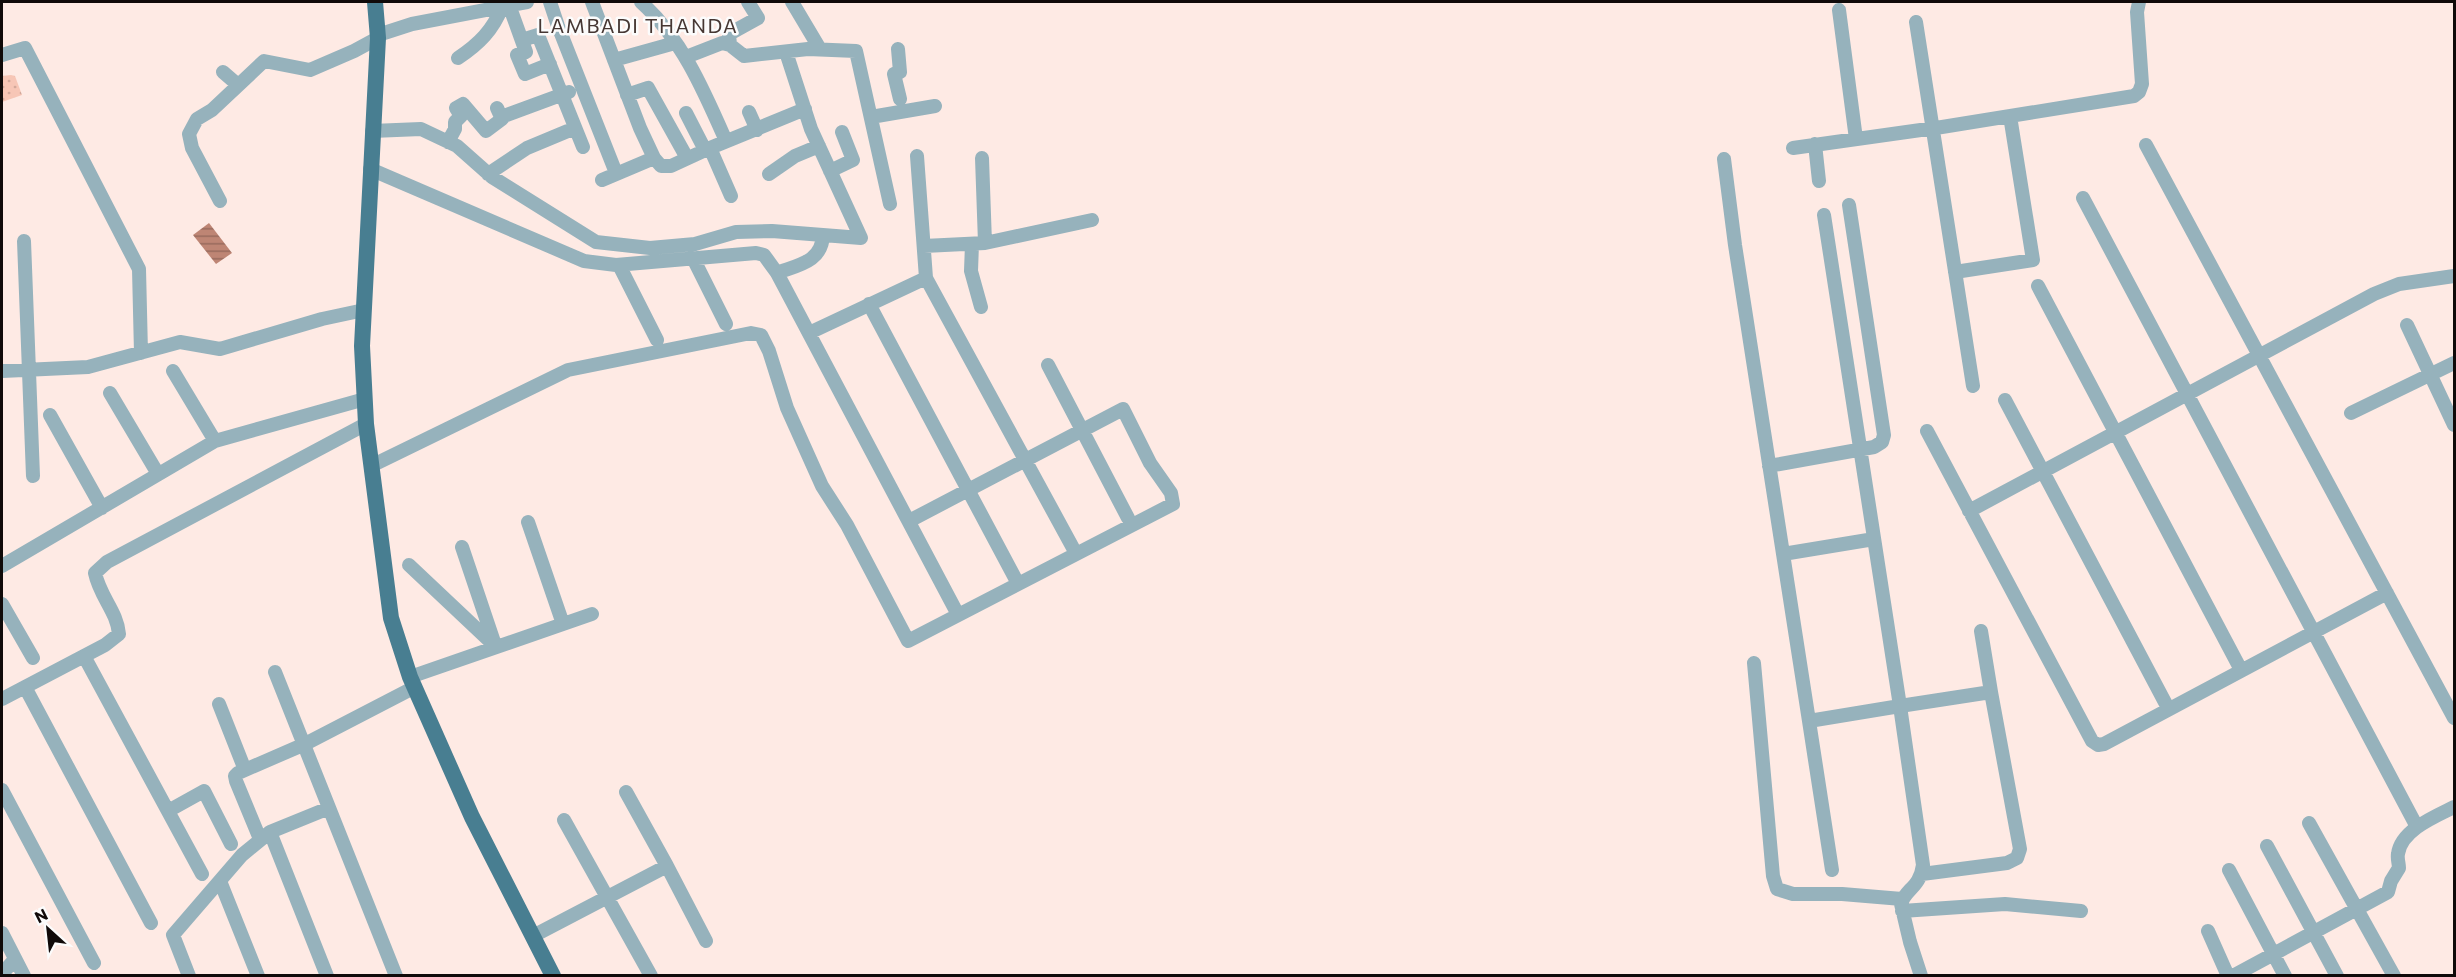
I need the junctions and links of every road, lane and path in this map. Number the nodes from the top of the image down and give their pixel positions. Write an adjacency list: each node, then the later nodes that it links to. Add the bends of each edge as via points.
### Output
1 (375, 2): 14 (main road)
2 (526, 2): 10 (street)
3 (550, 2): 28 (street)
4 (592, 2): 24 (street)
5 (662, 2): 9 (street)
6 (748, 2): 17 (street, via 758,18 729,34)
7 (792, 2): 18 (street)
8 (2139, 2): 36 (street, via 2139,92 2134,96)
9 (645, 5): 16 (street)
10 (505, 6): 11 (street); 15 (street); 23 (street, via 486,36)
11 (456, 8): 14 (street)
12 (1839, 10): 45 (street)
13 (1916, 22): 40 (street)
14 (378, 36): 27 (street, via 310,70 264,61); 43 (main road)
15 (522, 40): 25 (street, via 538,35); 25 (street, via 526,52 517,55 525,74)
16 (675, 43): 22 (street); 24 (street)
17 (730, 45): 20 (street, via 744,56); 22 (street, via 722,43)
18 (820, 49): 20 (street); 37 (street, via 856,51)
19 (898, 49): 31 (street, via 900,72 894,74)
20 (786, 52): 33 (street)
21 (2, 55): 91 (street, via 25,48 139,269)
22 (686, 57): 38 (street)
23 (459, 58)
24 (614, 60): 30 (street)
25 (550, 64): 29 (street)
26 (223, 72): 27 (street)
27 (237, 85): 68 (street, via 197,119 189,134 192,148)
28 (582, 88): 29 (street); 61 (street)
29 (562, 94): 39 (street); 47 (street, via 499,112 502,119 486,131 462,104 456,108 461,116)
30 (627, 95): 55 (street); 56 (street, via 648,87)
31 (900, 99)
32 (935, 106): 37 (street)
33 (805, 109): 42 (street); 50 (street)
34 (749, 112): 42 (street)
35 (686, 113): 41 (street)
36 (2010, 116): 40 (street); 79 (street, via 2033,260)
37 (871, 117): 69 (street)
38 (717, 121): 41 (street); 46 (street)
39 (575, 128): 51 (street); 62 (street, via 527,148)
40 (1933, 128): 45 (street); 79 (street)
41 (695, 130): 53 (street)
42 (756, 130): 46 (street)
43 (372, 131): 47 (street, via 421,129); 59 (main road)
44 (842, 132): 60 (street, via 853,160)
45 (1856, 139): 48 (street)
46 (726, 141): 53 (street)
47 (448, 142): 62 (street)
48 (1815, 144): 52 (street); 65 (street)
49 (2146, 145): 92 (street)
50 (819, 146): 60 (street); 63 (street, via 795,156)
51 (583, 147)
52 (1793, 148)
53 (707, 149): 56 (street); 66 (street)
54 (917, 156): 76 (street)
55 (654, 158): 56 (street, via 666,167); 61 (street)
56 (687, 158)
57 (982, 158): 75 (street)
58 (1724, 159): 115 (street)
59 (370, 169): 78 (street, via 584,261); 86 (main road)
60 (830, 171): 73 (street, via 861,238)
61 (616, 173): 64 (street)
62 (488, 174): 73 (street, via 596,242 650,248 695,244 736,232)
63 (769, 174)
64 (602, 180)
65 (1819, 181)
66 (731, 196)
67 (2083, 198): 101 (street)
68 (220, 201)
69 (890, 204)
70 (1849, 205): 112 (street, via 1884,435 1879,446)
71 (1824, 215): 112 (street)
72 (1092, 220): 75 (street)
73 (823, 235): 80 (street, via 823,247 814,258)
74 (24, 241): 95 (street)
75 (979, 243): 76 (street); 85 (street, via 971,271)
76 (924, 246): 82 (street)
77 (693, 258): 78 (street); 80 (street, via 756,253 765,255); 87 (street)
78 (619, 265): 90 (street)
79 (1955, 272): 99 (street)
80 (777, 273): 89 (street)
81 (2454, 276): 92 (street, via 2399,284 2374,294)
82 (926, 278): 84 (street); 113 (street)
83 (2038, 286): 110 (street)
84 (869, 304): 89 (street); 119 (street)
85 (981, 307)
86 (364, 310): 91 (street, via 220,348 180,342); 102 (main road)
87 (726, 324)
88 (2407, 325): 98 (street)
89 (808, 333): 123 (street)
90 (657, 340)
91 (141, 352): 95 (street, via 88,367)
92 (2259, 355): 101 (street); 132 (street)
93 (2454, 363): 98 (street)
94 (1048, 365): 108 (street)
95 (29, 369): 96 (street); 118 (street)
96 (2, 371)
97 (173, 371): 111 (street)
98 (2430, 375): 104 (street); 107 (street)
99 (1973, 386)
100 (110, 393): 117 (street)
101 (2187, 394): 110 (street); 138 (street)
102 (365, 399): 106 (main road); 111 (street)
103 (2005, 400): 116 (street)
104 (2351, 413)
105 (50, 415): 120 (street)
106 (366, 424): 114 (main road); 140 (street, via 107,562 95,573 98,590 117,621 118,634)
107 (2454, 425)
108 (1082, 430): 113 (street); 114 (street, via 1123,409 1150,463 1171,493 1173,504 908,641 822,486 787,408 761,335 751,333 568,370); 122 (street)
109 (1927, 431): 121 (street)
110 (2115, 433): 116 (street); 143 (street)
111 (215, 441): 117 (street)
112 (1861, 449): 115 (street); 125 (street)
113 (1024, 461): 119 (street); 127 (street)
114 (371, 466): 145 (main road, via 391,618)
115 (1770, 466): 128 (street)
116 (2043, 472): 121 (street); 151 (street)
117 (158, 474): 120 (street)
118 (33, 476)
119 (968, 490): 123 (street); 131 (street)
120 (102, 508): 130 (street)
121 (1969, 511): 151 (street, via 2092,741 2104,744)
122 (1128, 518)
123 (909, 521): 134 (street)
124 (528, 522): 136 (street)
125 (1874, 539): 128 (street); 150 (street)
126 (462, 548): 139 (street)
127 (1072, 548)
128 (1783, 554): 153 (street)
129 (409, 565): 139 (street)
130 (2, 566)
131 (1015, 578)
132 (2387, 593): 138 (street); 152 (street)
133 (2, 604): 141 (street)
134 (956, 609)
135 (592, 614): 136 (street)
136 (563, 624): 139 (street)
137 (1981, 631): 147 (street)
138 (2314, 632): 143 (street); 163 (street)
139 (496, 646): 145 (street)
140 (84, 656): 146 (street); 160 (street)
141 (33, 658)
142 (1754, 663): 174 (street, via 1777,889 1793,894 1842,894)
143 (2241, 670): 151 (street)
144 (275, 672): 154 (street)
145 (413, 682): 154 (street); 181 (main road, via 472,816)
146 (25, 687): 148 (street); 177 (street)
147 (1991, 692): 150 (street); 171 (street, via 2020,849 2017,858 2007,863)
148 (2, 699)
149 (219, 704): 155 (street)
150 (1900, 706): 153 (street); 171 (street)
151 (2168, 708)
152 (2454, 718)
153 (1809, 721): 168 (street)
154 (305, 744): 155 (street); 159 (street)
155 (244, 770): 164 (street, via 235,776 236,781)
156 (2, 790): 185 (street)
157 (626, 792): 167 (street)
158 (2454, 807): 163 (street)
159 (329, 808): 164 (street); 191 (street)
160 (168, 811): 165 (street, via 209,789); 170 (street)
161 (564, 820): 173 (street)
162 (2310, 824): 175 (street)
163 (2417, 827): 175 (street, via 2397,853 2399,868 2388,892)
164 (265, 836): 172 (street); 190 (street)
165 (231, 844)
166 (2267, 846): 180 (street)
167 (667, 866): 173 (street); 182 (street)
168 (1832, 870)
169 (2229, 870): 183 (street)
170 (202, 874)
171 (1922, 874): 174 (street)
172 (220, 881): 188 (street, via 173,935); 189 (street)
173 (607, 897): 181 (street); 193 (street)
174 (1902, 905): 176 (street, via 2005,904); 194 (street)
175 (2357, 910): 180 (street); 199 (street)
176 (2081, 911)
177 (151, 923)
178 (2208, 931): 195 (street)
179 (2, 933): 184 (street)
180 (2313, 933): 183 (street); 198 (street)
181 (533, 936): 192 (main road)
182 (706, 941)
183 (2274, 954): 196 (street); 197 (street)
184 (15, 959): 186 (street); 187 (street)
185 (94, 963)
186 (2, 974)
187 (24, 975)
188 (189, 975)
189 (258, 975)
190 (327, 975)
191 (396, 975)
192 (553, 975)
193 (651, 975)
194 (1922, 975)
195 (2228, 975)
196 (2233, 975)
197 (2285, 975)
198 (2337, 975)
199 (2394, 975)

